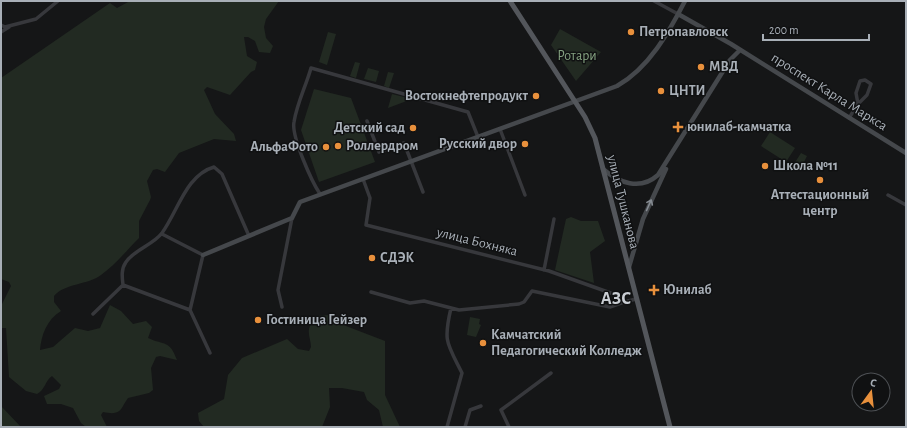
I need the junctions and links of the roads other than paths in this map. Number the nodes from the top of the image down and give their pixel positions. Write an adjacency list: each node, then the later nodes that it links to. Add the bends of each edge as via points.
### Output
1 (58, 1): 7 (street, via 36,18)
2 (510, 1): 10 (main road, улица Тушканова)
3 (654, 1): 5 (street, проспект Карла Маркса)
4 (685, 1): 5 (main road)
5 (678, 14): 9 (main road, проспект Карла Маркса); 10 (main road, via 653,52 631,77 608,90)
6 (1, 25): 7 (street)
7 (10, 26): 8 (street)
8 (1, 32)
9 (740, 50): 12 (main road, проспект Карла Маркса); 17 (main road, via 730,60)
10 (575, 101): 14 (main road); 19 (main road, улица Тушканова, via 591,130)
11 (858, 104): 11 (street, via 856,92 860,81 865,80 871,84 867,95); 12 (street)
12 (849, 118): 16 (main road, проспект Карла Маркса)
13 (367, 121): 18 (street, via 378,152 404,143)
14 (500, 129): 15 (main road); 23 (street)
15 (478, 137): 18 (main road); 22 (street, via 468,112 311,68 299,102 294,127)
16 (906, 153)
17 (672, 155): 19 (main road, via 660,174 646,183 614,179); 31 (main road, one-way to 17, via 645,213)
18 (411, 161): 20 (main road); 21 (street)
19 (603, 169): 31 (main road, улица Тушканова)
20 (363, 179): 22 (main road); 32 (street, улица Бохняка, via 370,198 366,225)
21 (423, 192)
22 (320, 194): 26 (main road, via 300,202)
23 (525, 195)
24 (888, 195): 25 (street)
25 (906, 205)
26 (292, 218): 29 (main road); 37 (street, via 278,290)
27 (554, 219): 32 (street)
28 (162, 234): 29 (street, via 192,181 204,170 214,167 222,174); 30 (street); 33 (street, via 127,261 122,273)
29 (250, 236): 30 (main road)
30 (203, 255): 39 (street)
31 (628, 268): 35 (main road, улица Тушканова)
32 (544, 270): 36 (street, улица Бохняка, via 619,296)
33 (123, 285): 39 (street); 40 (street)
34 (371, 292): 38 (street, via 410,303 424,301)
35 (636, 299): 36 (street); 47 (main road, улица Тушканова)
36 (624, 302): 38 (street, via 610,307 532,291 524,302 519,304 459,310)
37 (282, 307)
38 (451, 308): 44 (street, via 446,340 462,373)
39 (190, 310): 41 (street)
40 (93, 314)
41 (210, 353)
42 (551, 372): 46 (street, via 501,410)
43 (480, 406): 45 (street, via 470,410)
44 (446, 427)
45 (465, 427)
46 (509, 427)
47 (670, 427)

